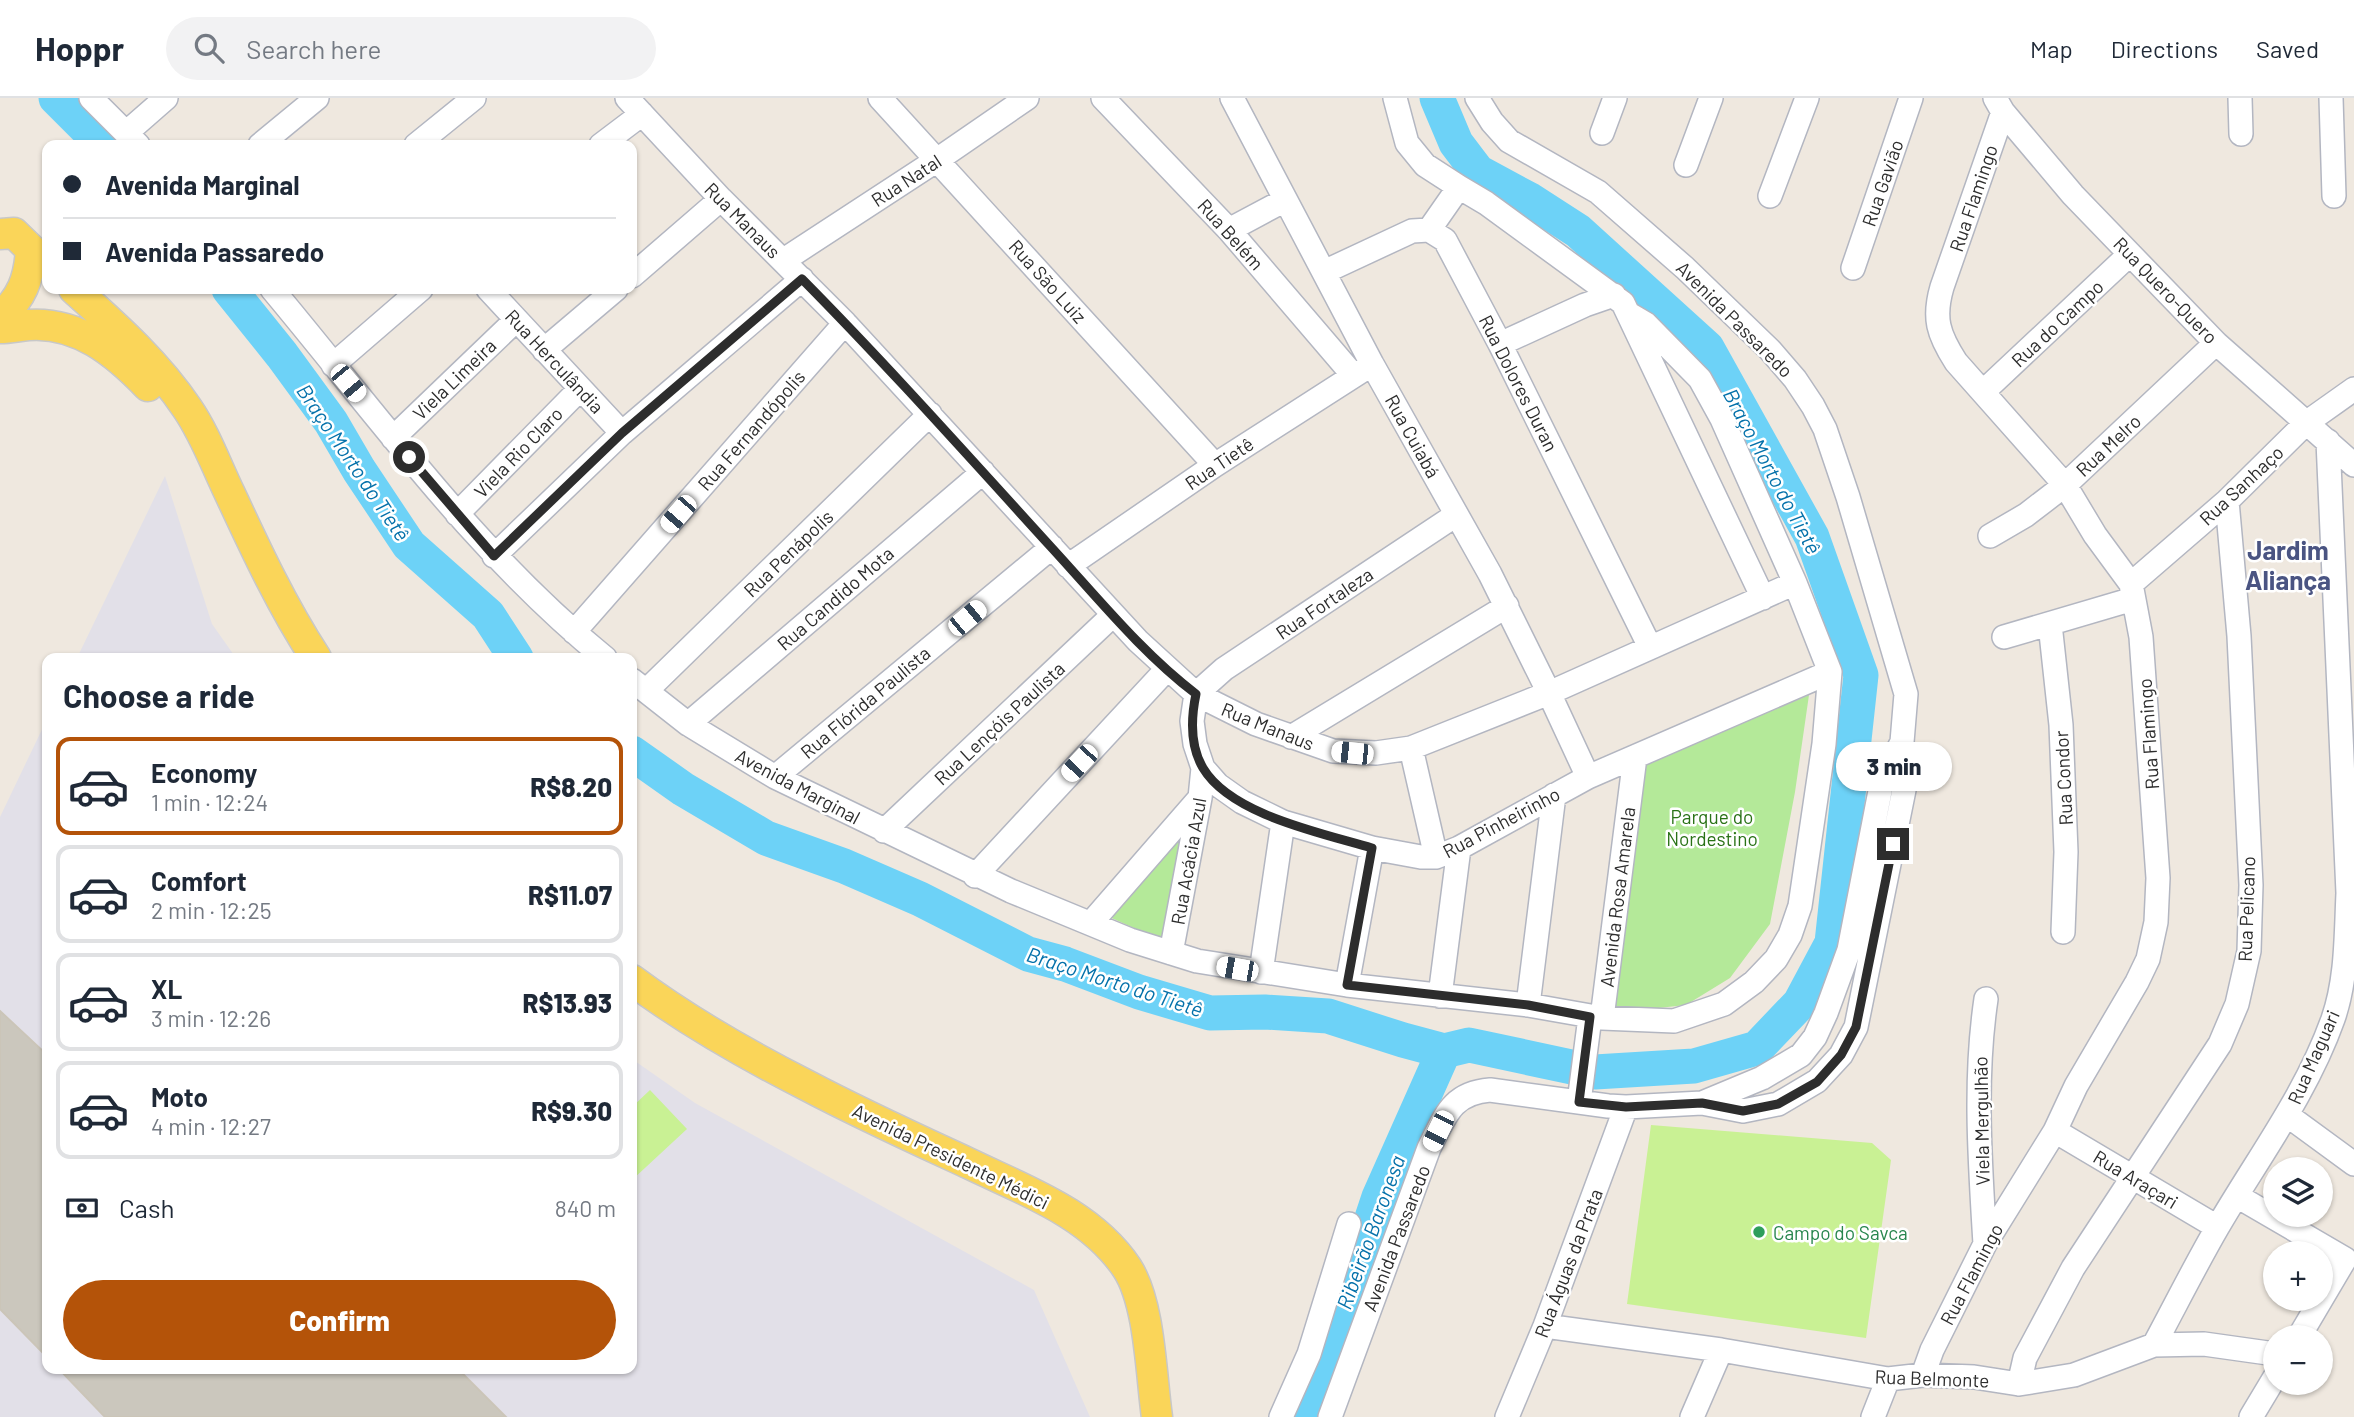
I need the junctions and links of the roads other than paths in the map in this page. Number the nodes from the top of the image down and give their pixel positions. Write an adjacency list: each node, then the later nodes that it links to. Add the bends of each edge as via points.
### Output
1 (92, 98): 21 (street)
2 (166, 98): 21 (street)
3 (317, 98): 22 (street)
4 (474, 98): 23 (street)
5 (880, 98): 25 (street, Rua São Luiz)
6 (1027, 98): 25 (street, Rua Natal)
7 (1103, 98): 32 (street, Rua Belém)
8 (1232, 98): 31 (street, Rua Cuiabá)
9 (1395, 98): 27 (street, via 1407,143 1425,165)
10 (1477, 98): 95 (street, Avenida Passaredo, via 1509,141 1598,192 1685,268 1770,350 1813,406 1848,497 1897,659 1906,694)
11 (1615, 98): 19 (street)
12 (1711, 98): 26 (street)
13 (1807, 98): 28 (street)
14 (1911, 98): 37 (street, Rua Gavião)
15 (2240, 98): 20 (street)
16 (2330, 98): 29 (street)
17 (1999, 105): 35 (street, Rua Quero-Quero, via 2073,195); 58 (street, Rua Flamingo, via 1937,315 1956,362)
18 (635, 106): 24 (street); 30 (street, Rua Manaus)
19 (1602, 133)
20 (2241, 134)
21 (132, 139)
22 (266, 140)
23 (422, 140)
24 (605, 140)
25 (937, 160): 36 (street, Rua Natal); 65 (street, Rua São Luiz)
26 (1686, 165)
27 (1459, 187): 33 (street); 46 (street)
28 (1770, 196)
29 (2334, 196)
30 (721, 199): 36 (street, Rua Manaus); 38 (street)
31 (1285, 200): 32 (street); 39 (street, Rua Cuiabá)
32 (1229, 230): 56 (street, Rua Belém)
33 (1429, 230): 39 (street, via 1399,236); 53 (street, Rua Dolores Duran, via 1451,248)
34 (18, 240): 48 (main road, via 30,267 24,288)
35 (2130, 254): 52 (street, Rua Quero-Quero); 58 (street, Rua do Campo)
36 (784, 260): 40 (street, Rua Manaus)
37 (1853, 268)
38 (637, 271)
39 (1324, 272): 56 (street, Rua Cuiabá)
40 (802, 279): 50 (street, Rua Manaus); 62 (street)
41 (80, 294): 67 (main road, via 162,375 188,409)
42 (276, 294): 55 (street)
43 (416, 294): 55 (street)
44 (493, 294): 49 (street, Rua Herculândia)
45 (610, 294): 54 (street)
46 (1614, 296): 47 (street); 53 (street)
47 (1629, 314): 77 (street, via 1646,324 1700,379); 79 (street)
48 (0, 317)
49 (516, 320): 54 (street, Rua Herculândia); 63 (street, Viela Limeira)
50 (845, 323): 60 (street, Rua Manaus); 83 (street, Rua Fernandópolis)
51 (0, 328): 67 (main road, via 47,326 102,344 152,390)
52 (2216, 343): 61 (street, Rua Quero-Quero); 69 (street, Rua Melro)
53 (1500, 344): 85 (street, Rua Dolores Duran)
54 (544, 350): 57 (street, Rua Herculândia)
55 (333, 365): 63 (street)
56 (1362, 370): 65 (street, Rua Tietê); 72 (street, Rua Cuiabá)
57 (580, 389): 62 (street, Rua Herculândia); 71 (street, Viela Rio Claro)
58 (1984, 391): 69 (street, Rua Flamingo)
59 (2353, 392): 61 (street, Rua Sanhaço)
60 (930, 414): 68 (street, Rua Manaus); 90 (street, Rua Penápolis)
61 (2306, 423): 64 (street, Rua Quero-Quero); 70 (street, Rua Sanhaço)
62 (622, 433): 75 (street)
63 (393, 438): 71 (street)
64 (2328, 441): 66 (street, Rua Quero-Quero); 122 (street, Rua Maguari, via 2348,893 2345,965 2334,1017)
65 (1215, 465): 76 (street, Rua Tietê)
66 (2354, 465)
67 (219, 472): 86 (main road, via 276,592)
68 (983, 472): 74 (street, Rua Manaus); 93 (street, Rua Candido Mota)
69 (2065, 485): 73 (street, Rua Melro); 78 (street, Rua Flamingo)
70 (2227, 500): 78 (street, Rua Sanhaço); 125 (street, Rua Pelicano, via 2239,636 2251,885 2249,951 2237,1004 2220,1044)
71 (457, 514): 75 (street)
72 (1456, 515): 80 (street, Rua Cuiabá); 92 (street, Rua Fortaleza, via 1224,669)
73 (1990, 536)
74 (1052, 547): 76 (street, Rua Manaus); 99 (street, Rua Flórida Paulista)
75 (494, 556): 83 (street)
76 (1068, 566): 81 (street, Rua Manaus)
77 (1795, 583): 79 (street, Rua Manaus); 89 (street)
78 (2132, 592): 82 (street, Rua Sanhaço); 123 (street, Rua Flamingo, via 2141,637 2158,878 2156,922 2148,959 2137,982 2076,1086)
79 (1763, 598): 85 (street, Rua Manaus)
80 (1507, 606): 91 (street, Rua Cuiabá); 94 (street)
81 (1114, 615): 88 (street, Rua Manaus); 104 (street, Rua Lençóis Paulista)
82 (2050, 624): 84 (street, Rua Sanhaço); 110 (street, Rua Condor, via 2064,789)
83 (573, 632): 87 (street)
84 (2004, 636)
85 (1650, 647): 91 (street, Rua Manaus)
86 (313, 653)
87 (599, 653)
88 (1167, 669): 92 (street, Rua Manaus); 108 (street)
89 (1830, 672): 97 (street, Rua Pinheirinho); 118 (street, via 1800,906 1776,959 1724,1004 1674,1021)
90 (639, 685): 93 (street, Avenida Marginal)
91 (1549, 693): 96 (street, Rua Manaus); 100 (street, Rua Cuiabá)
92 (1196, 694): 94 (street, Rua Manaus); 98 (street, Rua Pinheirinho, via 1192,731)
93 (688, 724): 99 (street, Avenida Marginal)
94 (1291, 737): 96 (street, Rua Manaus, via 1352,753)
95 (1902, 742): 120 (street, Avenida Passaredo, via 1882,781 1849,950 1815,1037 1801,1055 1772,1072); 120 (street, Avenida Passaredo, via 1905,776 1872,953 1856,1027 1841,1055 1817,1082 1778,1104 1743,1111)
96 (1411, 748): 107 (street)
97 (1635, 757): 100 (street, Rua Pinheirinho); 118 (street, Avenida Rosa Amarela)
98 (1203, 768): 102 (street, Rua Acácia Azul); 103 (street, Rua Pinheirinho, via 1242,802)
99 (775, 777): 104 (street, Avenida Marginal)
100 (1588, 777): 101 (street, Rua Pinheirinho)
101 (1554, 794): 106 (street, Rua Pinheirinho); 117 (street)
102 (1200, 798): 109 (street); 111 (street, Rua Acácia Azul)
103 (1283, 822): 105 (street, Rua Pinheirinho); 112 (street)
104 (884, 831): 108 (street, Avenida Marginal)
105 (1372, 848): 107 (street, Rua Pinheirinho); 114 (street)
106 (1459, 848): 107 (street, Rua Pinheirinho); 115 (street)
107 (1436, 857)
108 (975, 876): 109 (street)
109 (1091, 923): 111 (street)
110 (2063, 932)
111 (1171, 953): 112 (street)
112 (1261, 972): 114 (street)
113 (637, 983): 139 (main road, Avenida Presidente Médici, via 727,1042 808,1087 1031,1194 1106,1240 1139,1295)
114 (1347, 985): 115 (street)
115 (1440, 996): 117 (street)
116 (1986, 999): 129 (street, Viela Mergulhão, via 1978,1083)
117 (1528, 1005): 118 (street)
118 (1596, 1018): 119 (street, Avenida Rosa Amarela)
119 (1579, 1102): 121 (street, Avenida Passaredo); 141 (street, Avenida Passaredo, via 1490,1090 1476,1091 1452,1105 1429,1149)
120 (1702, 1103): 121 (street, Avenida Passaredo)
121 (1626, 1107): 131 (street, Rua Águas da Prata)
122 (2287, 1115): 124 (street); 126 (street, Rua Maguari)
123 (2056, 1131): 125 (street, Rua Araçari); 129 (street, Rua Flamingo)
124 (2354, 1164)
125 (2134, 1177): 128 (street, Rua Araçari); 137 (street, Rua Pelicano, via 2073,1268 2025,1358)
126 (2237, 1196): 128 (street, Rua Maguari); 130 (street, via 2345,1259)
127 (1349, 1224): 140 (street, via 1309,1354)
128 (2217, 1227): 132 (street, Rua Maguari)
129 (1985, 1244): 135 (street, Rua Flamingo)
130 (2306, 1325)
131 (1545, 1326): 133 (street, Rua Belmonte); 142 (street, Rua Águas da Prata)
132 (2154, 1345): 134 (street, Rua Belmonte, via 2204,1344); 137 (street, Rua Belmonte, via 2074,1375)
133 (1721, 1350): 136 (street, Rua Belmonte); 143 (street)
134 (2263, 1352)
135 (1923, 1375): 136 (street, Rua Belmonte); 137 (street, Rua Belmonte)
136 (1888, 1380): 144 (street)
137 (2019, 1384)
138 (2264, 1395): 145 (street)
139 (1157, 1417)
140 (1281, 1417)
141 (1330, 1417)
142 (1507, 1417)
143 (1692, 1417)
144 (1872, 1417)
145 (2251, 1417)

